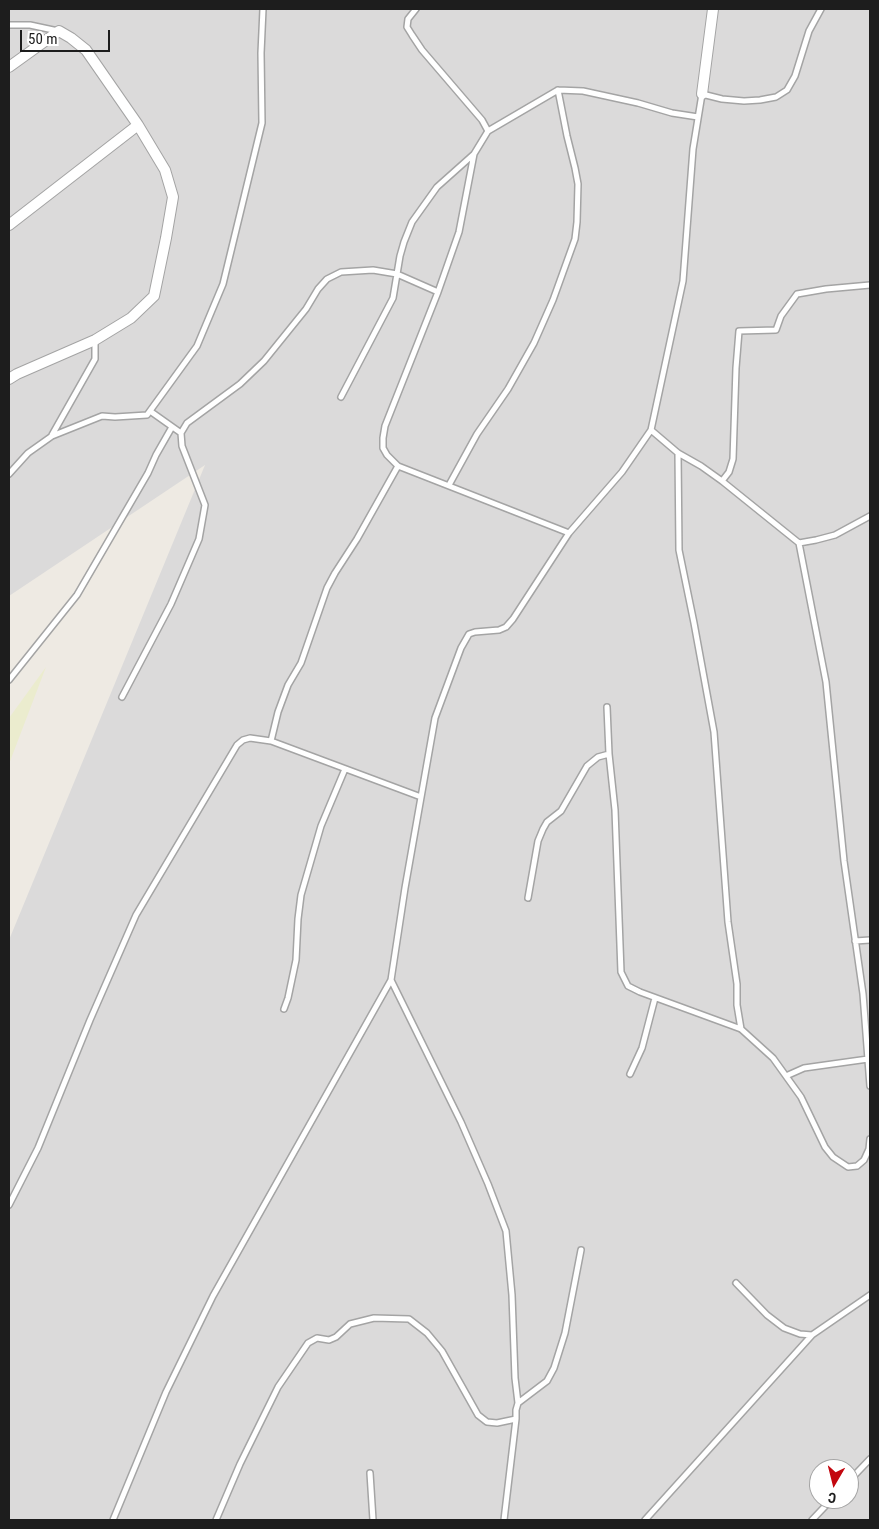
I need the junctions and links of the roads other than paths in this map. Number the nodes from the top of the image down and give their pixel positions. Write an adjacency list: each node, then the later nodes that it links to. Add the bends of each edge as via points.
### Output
1 (263, 9): 21 (lane, via 262,122 223,284 197,346)
2 (416, 9): 12 (lane, via 408,20 407,27 412,36)
3 (713, 9): 9 (street)
4 (821, 9): 9 (lane, via 809,31 795,76 787,90 776,97 752,101)
5 (9, 25): 6 (lane, via 30,25)
6 (59, 31): 7 (street); 11 (street, via 86,50)
7 (9, 67)
8 (558, 90): 10 (lane, via 583,91); 12 (lane); 30 (lane, via 578,184 574,239 534,343)
9 (702, 94): 10 (lane)
10 (698, 118): 23 (lane, via 683,281)
11 (138, 125): 14 (street); 18 (street, via 165,170 173,197 166,238 154,296 131,318)
12 (488, 131): 13 (lane)
13 (474, 154): 15 (lane, via 437,187 412,222); 17 (lane, via 459,232)
14 (9, 224)
15 (397, 274): 17 (lane); 20 (lane, via 393,298); 24 (lane, via 355,270 327,278 264,361 240,384 186,423)
16 (870, 285): 29 (lane, via 796,294 776,330 740,331 733,459)
17 (438, 292): 27 (lane, via 382,438 383,448)
18 (95, 340): 19 (street); 25 (lane, via 95,360)
19 (9, 379)
20 (341, 397)
21 (150, 411): 22 (lane); 25 (lane, via 147,415 102,416)
22 (172, 427): 24 (lane); 34 (lane, via 77,595)
23 (651, 430): 26 (lane); 32 (lane, via 622,472)
24 (181, 433): 35 (lane, via 182,446 205,505 199,539 171,604)
25 (52, 436): 28 (lane, via 28,453)
26 (678, 453): 29 (lane); 47 (lane, via 679,550 714,732 728,922)
27 (398, 466): 30 (lane); 37 (lane, via 327,588 301,663 278,712)
28 (9, 474)
29 (722, 481): 33 (lane)
30 (449, 485): 32 (lane)
31 (870, 516): 33 (lane, via 835,534)
32 (569, 533): 40 (lane, via 506,627 469,634 460,648 435,718)
33 (799, 543): 43 (lane, via 826,682)
34 (9, 680)
35 (122, 697)
36 (607, 707): 38 (lane)
37 (271, 741): 39 (lane); 53 (lane, via 250,738 237,745 136,916 38,1148)
38 (609, 754): 41 (lane, via 598,757 587,766 561,811 543,829); 45 (lane, via 615,810 622,972 628,986)
39 (345, 769): 40 (lane); 46 (lane, via 321,826 301,895 296,960)
40 (421, 797): 44 (lane)
41 (528, 898)
42 (870, 940): 43 (lane)
43 (855, 942): 48 (lane)
44 (391, 980): 58 (lane, via 461,1122 506,1232); 64 (lane, via 213,1296 166,1392)
45 (655, 998): 47 (lane); 49 (lane, via 642,1048)
46 (284, 1009)
47 (741, 1029): 50 (lane, via 773,1058)
48 (868, 1059): 50 (lane, via 804,1068); 51 (lane)
49 (630, 1074)
50 (786, 1076): 52 (lane, via 801,1097 833,1158 848,1167 856,1166 864,1160)
51 (870, 1086)
52 (870, 1139)
53 (9, 1205)
54 (581, 1250): 58 (lane, via 565,1332 554,1368 547,1381)
55 (736, 1283): 57 (lane, via 784,1328)
56 (870, 1295): 57 (lane)
57 (812, 1335): 68 (lane)
58 (518, 1403): 59 (lane)
59 (516, 1420): 65 (lane, via 487,1422 478,1415 442,1351 409,1319 374,1318 350,1324 330,1340 312,1340 278,1387); 67 (lane)
60 (870, 1459): 61 (lane)
61 (859, 1471)
62 (370, 1473): 66 (lane)
63 (822, 1509): 69 (lane)
64 (113, 1520)
65 (216, 1520)
66 (373, 1520)
67 (504, 1520)
68 (645, 1520)
69 (812, 1520)

